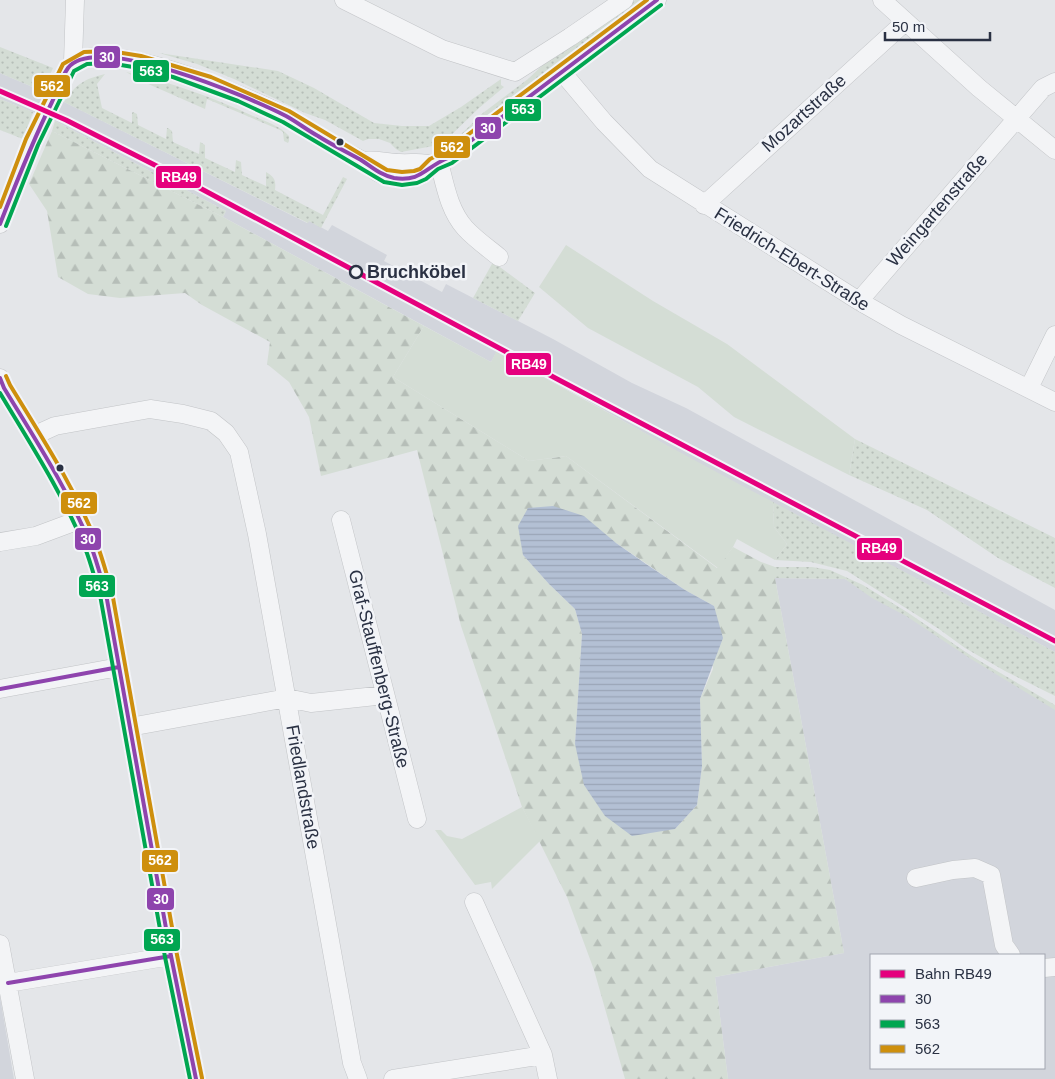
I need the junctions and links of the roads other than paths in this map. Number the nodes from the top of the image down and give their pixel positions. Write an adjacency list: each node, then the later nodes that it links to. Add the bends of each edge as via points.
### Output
1 (75, 0): 7 (street)
2 (344, 0): 3 (street, via 442,49 515,72)
3 (624, 0)
4 (657, 0): 8 (street)
5 (882, 0): 6 (street)
6 (905, 22): 10 (street); 13 (street, Mozartstraße)
7 (69, 69): 12 (street, via 81,58 116,57 207,82 287,116 362,161 374,172 391,178 414,177); 14 (street, via 32,142)
8 (562, 72): 12 (street, via 448,158); 13 (street, Friedrich-Ebert-Straße, via 650,170)
9 (1055, 82): 10 (street, Weingartenstraße, via 1043,88)
10 (1016, 119): 11 (street); 16 (street, Weingartenstraße)
11 (1055, 150)
12 (435, 164): 15 (street, via 448,199 466,229)
13 (704, 205): 16 (street, Friedrich-Ebert-Straße)
14 (1, 219)
15 (499, 257)
16 (859, 301): 19 (street, Friedrich-Ebert-Straße)
17 (1055, 335): 19 (street)
18 (0, 378): 21 (street)
19 (1028, 388): 20 (street, Friedrich-Ebert-Straße)
20 (1055, 402)
21 (33, 436): 22 (street); 28 (street, Friedlandstraße, via 55,426 150,409 211,421 226,434 239,452)
22 (79, 520): 24 (street, via 36,536); 25 (street, via 106,594)
23 (341, 520): 27 (street, Graf-Stauffenberg-Straße)
24 (0, 542)
25 (119, 667): 26 (street); 29 (street)
26 (0, 689)
27 (385, 695): 28 (street, via 311,703); 30 (street, Graf-Stauffenberg-Straße)
28 (287, 698): 29 (street); 40 (street, Friedlandstraße, via 352,1063)
29 (130, 727): 35 (street)
30 (417, 819)
31 (916, 878): 34 (street, via 975,868 991,875 1004,945)
32 (474, 902): 37 (street)
33 (0, 944): 36 (street)
34 (1010, 954)
35 (171, 956): 36 (street); 39 (street)
36 (8, 983): 38 (street)
37 (543, 1055): 41 (street); 42 (street)
38 (24, 1079)
39 (196, 1079)
40 (358, 1079)
41 (393, 1079)
42 (548, 1079)

